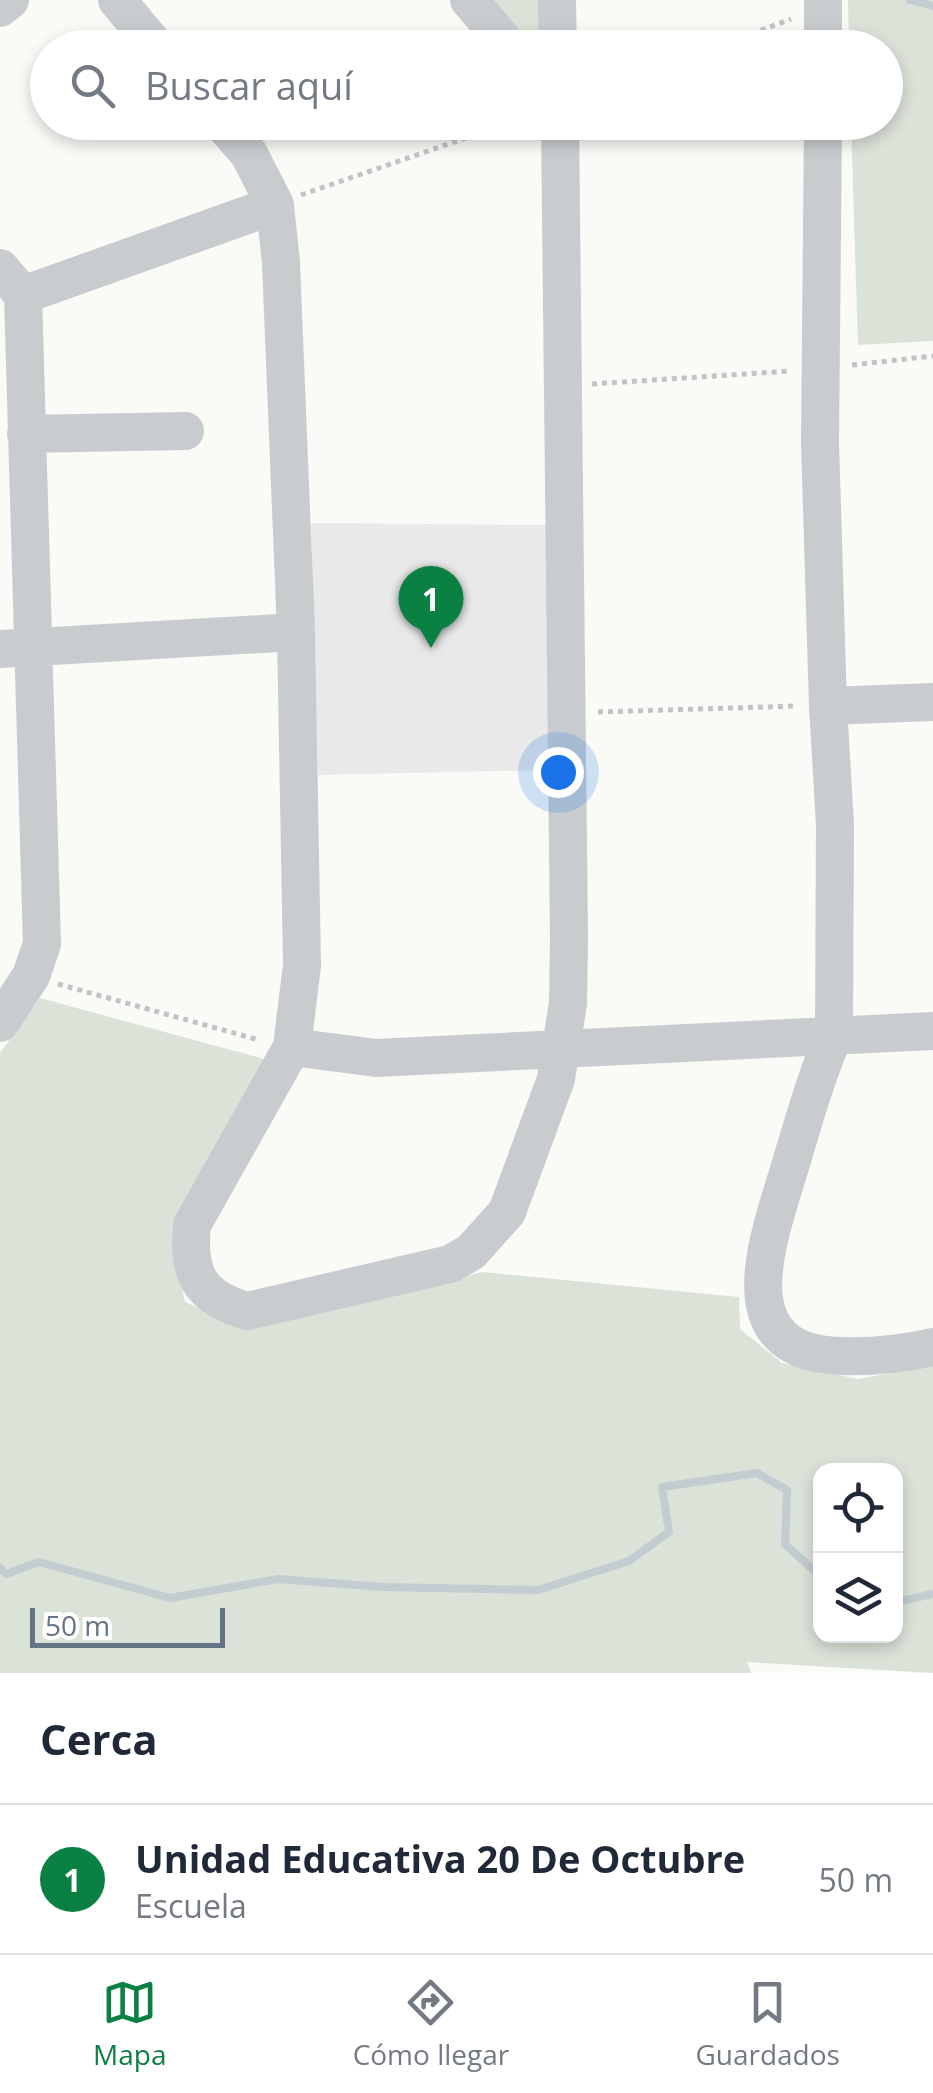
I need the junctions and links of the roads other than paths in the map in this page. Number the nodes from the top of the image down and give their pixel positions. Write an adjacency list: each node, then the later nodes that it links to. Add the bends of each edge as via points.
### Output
1 (10, 0): 6 (street)
2 (116, 0): 7 (street)
3 (469, 0): 8 (street)
4 (557, 0): 9 (street)
5 (823, 3): 10 (street)
6 (0, 8)
7 (142, 30)
8 (495, 30)
9 (558, 30)
10 (823, 30)
11 (237, 140): 14 (street)
12 (560, 140): 27 (street, via 570,938)
13 (823, 140): 21 (street, via 820,442)
14 (275, 204): 15 (street); 18 (street)
15 (12, 282): 17 (street)
16 (185, 431): 17 (street)
17 (26, 434): 19 (street)
18 (296, 632): 19 (street); 26 (street, via 302,965)
19 (15, 648): 22 (street, via 42,944)
20 (933, 702): 21 (street)
21 (828, 706): 25 (street, via 836,825)
22 (16, 972): 23 (street)
23 (0, 1023)
24 (933, 1031): 25 (street)
25 (834, 1035): 27 (street); 28 (street, via 775,1216 764,1274 767,1316 780,1337 820,1355)
26 (292, 1047): 27 (street, via 376,1058); 27 (street, via 192,1225 196,1279 220,1303 247,1311 450,1264 471,1252 506,1212 556,1079)
27 (560, 1051)
28 (933, 1347)

